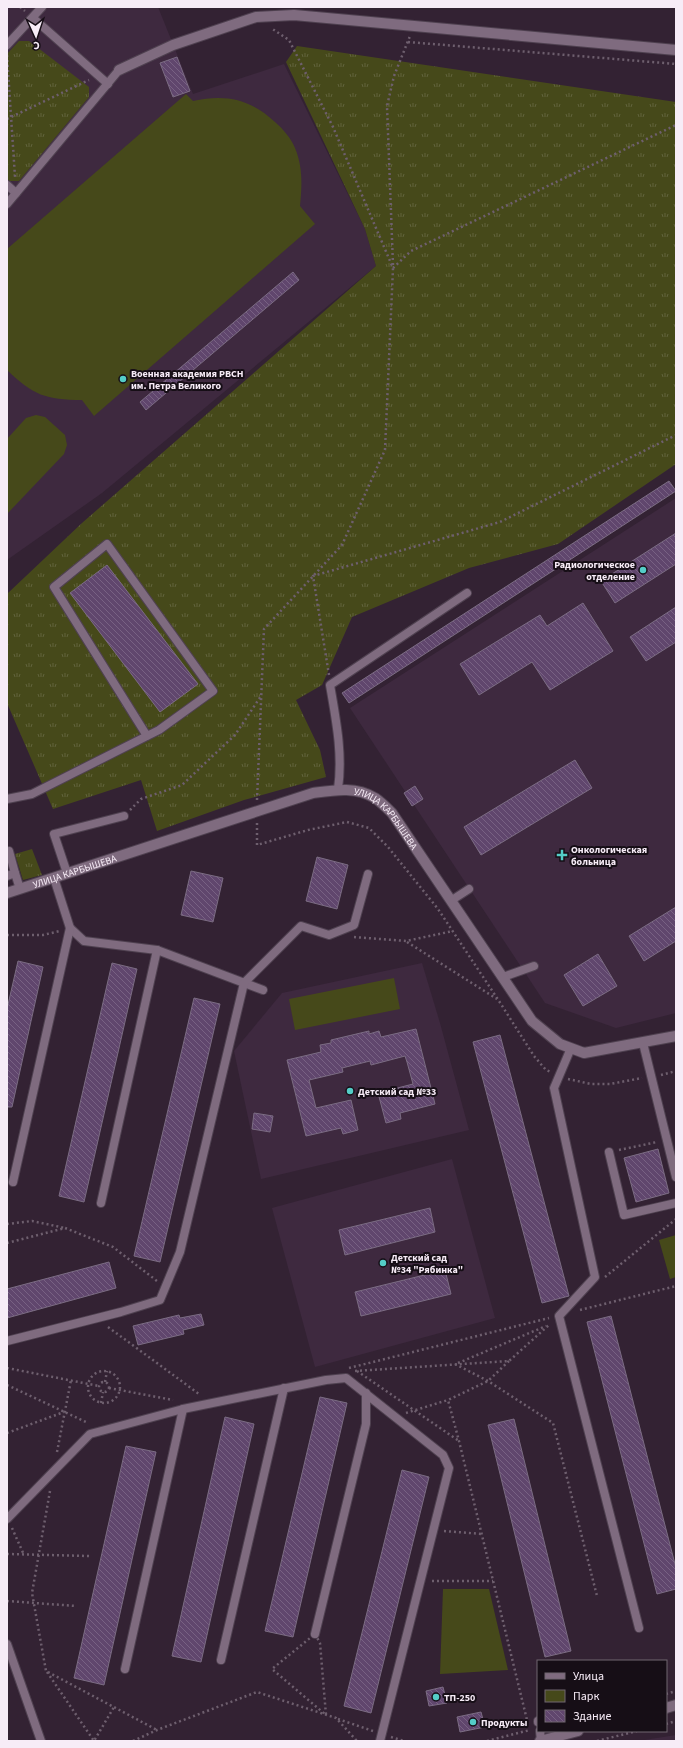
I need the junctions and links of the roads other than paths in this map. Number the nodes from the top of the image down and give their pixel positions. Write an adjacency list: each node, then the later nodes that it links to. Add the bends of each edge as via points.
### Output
1 (42, 7): 2 (lane)
2 (33, 18): 3 (lane); 6 (lane)
3 (7, 45)
4 (676, 50): 5 (street, via 294,15 256,17 156,52)
5 (119, 70): 6 (lane)
6 (108, 84): 8 (lane)
7 (7, 186): 8 (lane)
8 (16, 193): 9 (lane)
9 (7, 204)
10 (467, 594): 12 (lane, via 330,685 340,747)
11 (147, 736): 11 (lane, via 213,691 107,544 54,587); 13 (lane, via 32,794)
12 (338, 789): 16 (street, УЛИЦА КАРБЫШЕВА, via 313,793); 23 (street, УЛИЦА КАРБЫШЕВА, via 358,791 375,798 392,813)
13 (7, 799)
14 (124, 816): 16 (lane, via 54,834)
15 (9, 852): 17 (lane)
16 (67, 873): 19 (street, УЛИЦА КАРБЫШЕВА)
17 (11, 874): 20 (lane)
18 (368, 874): 28 (lane, via 354,925 329,935 301,926)
19 (54, 878): 20 (street, УЛИЦА КАРБЫШЕВА); 24 (lane)
20 (20, 889): 22 (street, УЛИЦА КАРБЫШЕВА)
21 (469, 889): 23 (lane)
22 (7, 893)
23 (452, 900): 27 (street, УЛИЦА КАРБЫШЕВА)
24 (70, 928): 25 (lane, via 84,941); 35 (lane)
25 (157, 950): 28 (lane); 36 (lane)
26 (534, 966): 27 (lane)
27 (503, 977): 32 (street, УЛИЦА КАРБЫШЕВА, via 532,1021 560,1044)
28 (244, 983): 29 (lane); 38 (lane, via 180,1252 160,1300)
29 (263, 990)
30 (676, 1036): 31 (street, УЛИЦА КАРБЫШЕВА)
31 (643, 1042): 32 (street, УЛИЦА КАРБЫШЕВА, via 584,1053); 34 (lane)
32 (572, 1048): 43 (lane, via 554,1088 595,1277 559,1316)
33 (608, 1152): 37 (lane, via 624,1215)
34 (676, 1177)
35 (13, 1182)
36 (100, 1203)
37 (676, 1204)
38 (7, 1340)
39 (284, 1388): 40 (lane, via 346,1378); 41 (lane); 46 (lane)
40 (366, 1393): 44 (lane, via 366,1424); 49 (lane, via 443,1455 449,1468)
41 (183, 1409): 42 (lane, via 90,1434); 47 (lane)
42 (7, 1518)
43 (639, 1628)
44 (315, 1634)
45 (7, 1644): 50 (lane)
46 (220, 1660)
47 (125, 1669)
48 (574, 1732): 51 (street)
49 (380, 1738)
50 (41, 1741)
51 (541, 1741)

